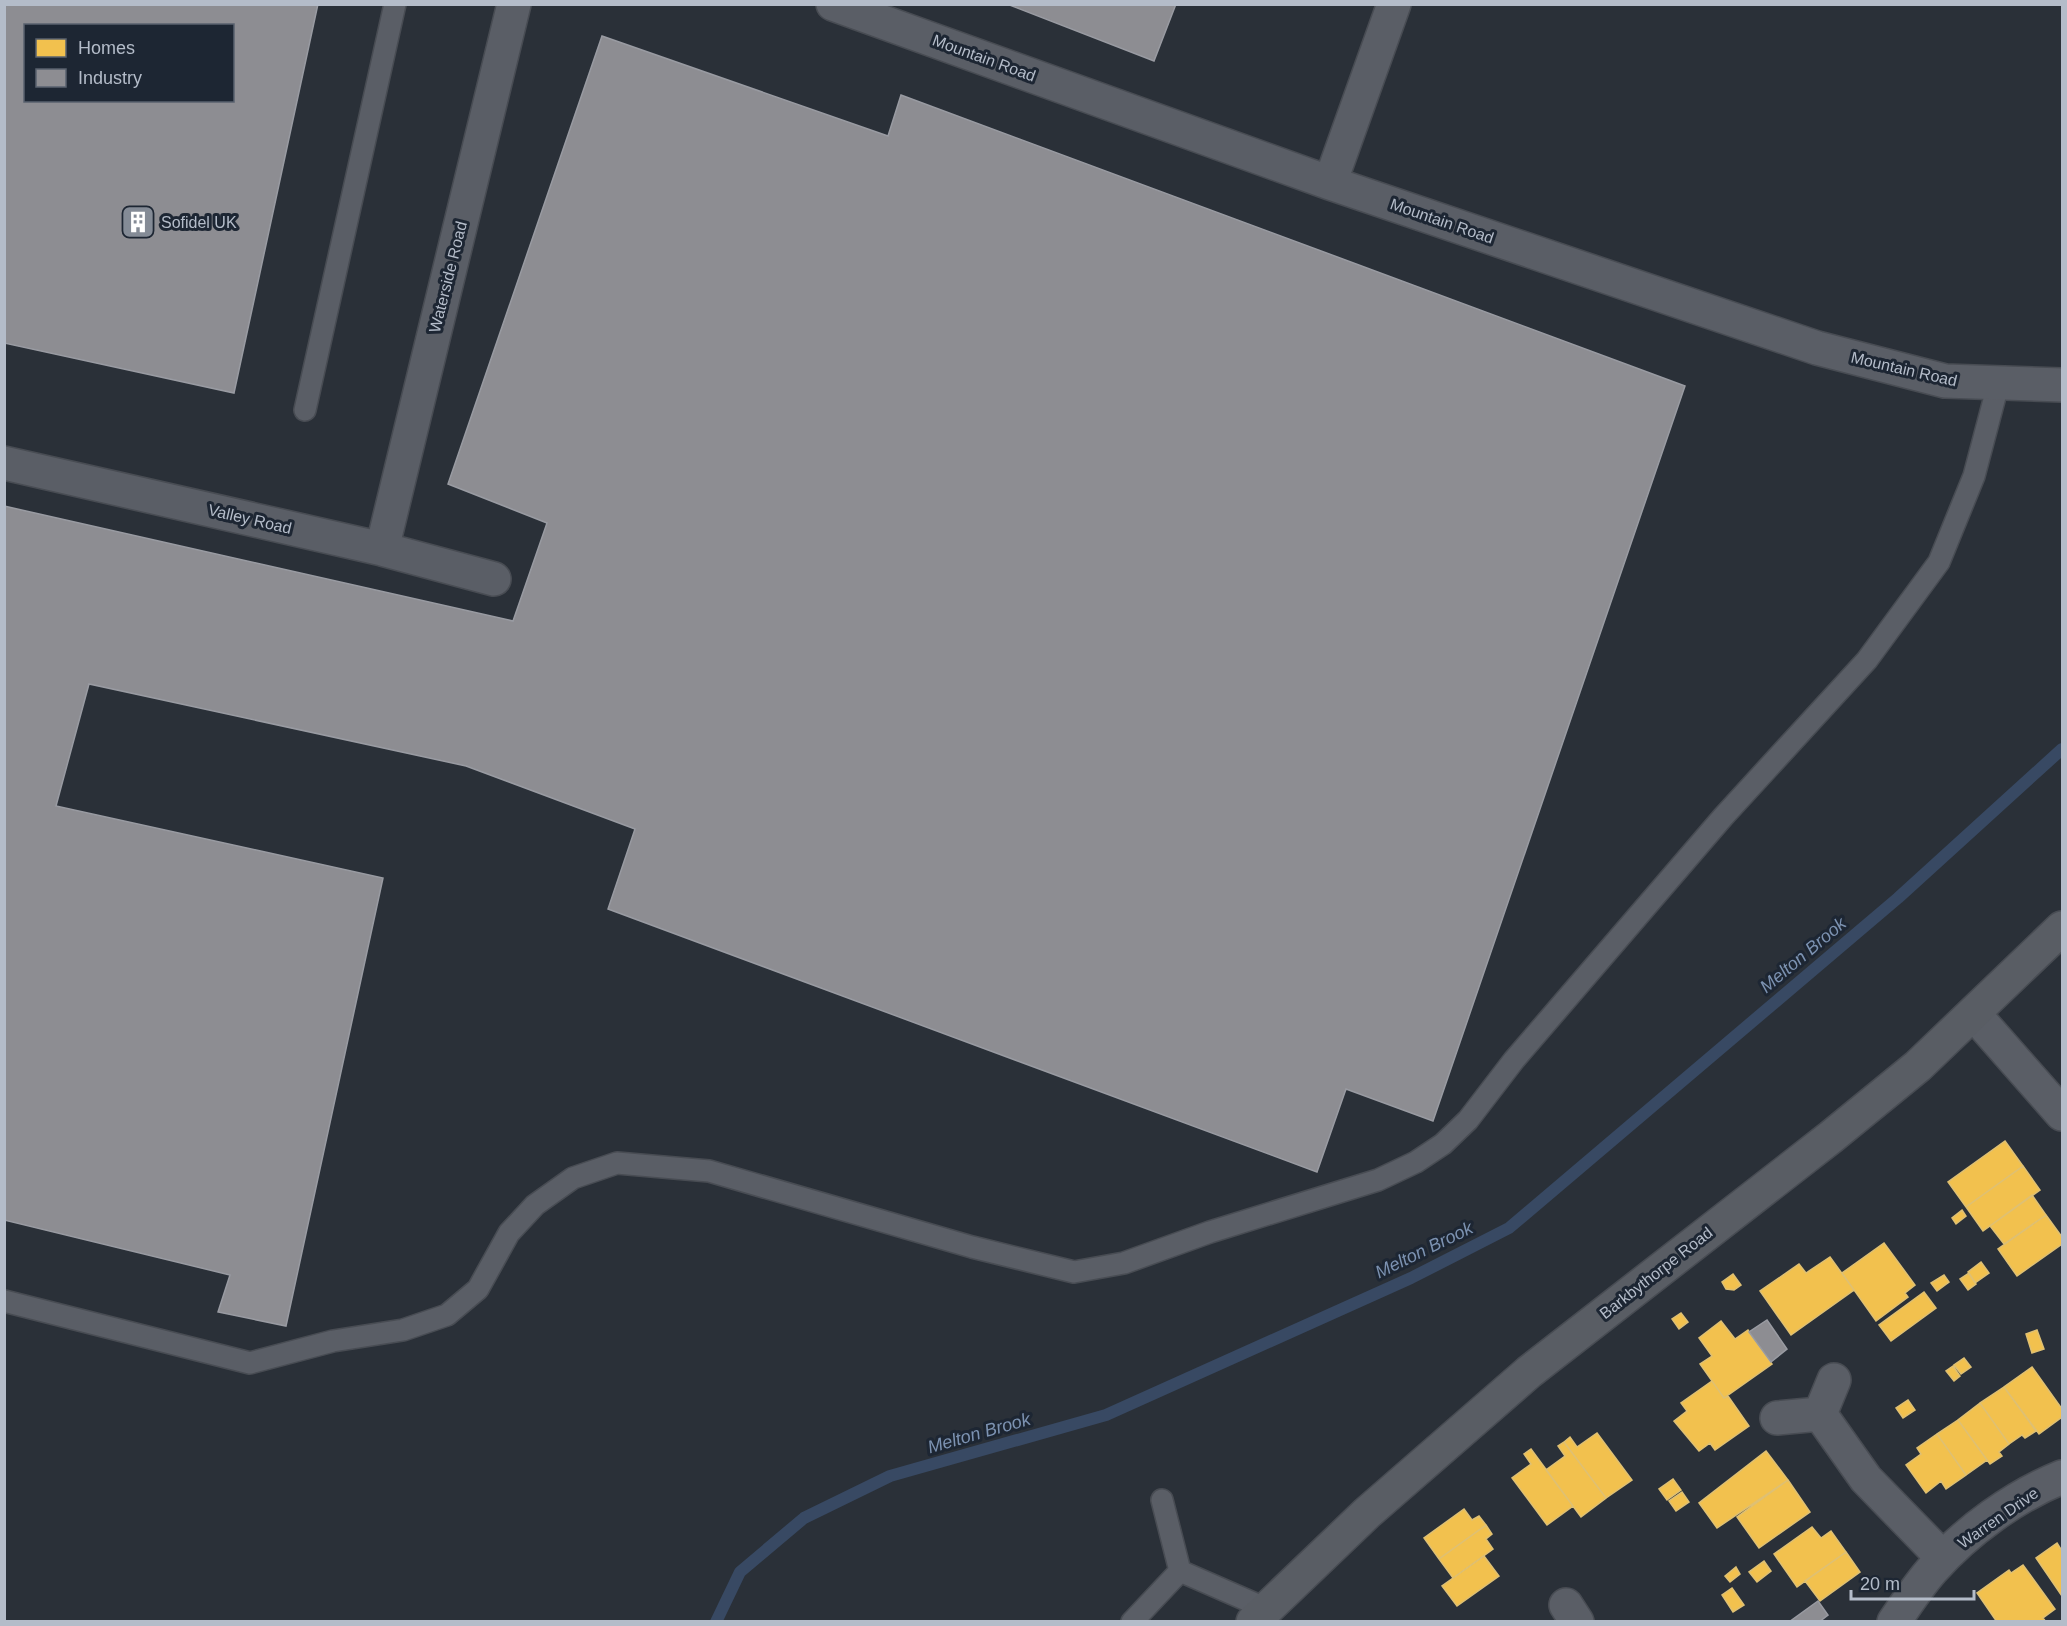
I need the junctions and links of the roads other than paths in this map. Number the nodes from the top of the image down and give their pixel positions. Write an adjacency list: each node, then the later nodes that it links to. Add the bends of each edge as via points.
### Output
1 (395, 4): 8 (lane)
2 (514, 4): 10 (street, Waterside Road)
3 (833, 4): 5 (street, Mountain Road)
4 (1394, 4): 5 (street)
5 (1330, 183): 6 (street, Mountain Road, via 1816,348 1945,381)
6 (1998, 385): 7 (street, Mountain Road); 15 (lane, via 1974,476 1939,562 1867,660 1701,844 1514,1060 1468,1120 1443,1144 1378,1180 1124,1263 1074,1272 972,1247 709,1171 617,1163 573,1178 535,1205 509,1233 478,1289 447,1315 403,1330 333,1341 250,1363)
7 (2062, 385)
8 (305, 410)
9 (4, 463): 10 (street, Valley Road)
10 (382, 549): 11 (street, Valley Road)
11 (494, 579)
12 (2062, 928): 13 (street, Barkbythorpe Road)
13 (1974, 1014): 14 (street); 23 (street, Barkbythorpe Road, via 1831,1137 1529,1372 1367,1513)
14 (2062, 1114)
15 (4, 1301)
16 (1834, 1380): 17 (street)
17 (1820, 1414): 18 (street); 21 (street, via 1866,1479)
18 (1777, 1418)
19 (2062, 1477): 21 (street, Warren Drive, via 1997,1515)
20 (1162, 1500): 22 (lane)
21 (1943, 1558): 25 (street, Warren Drive)
22 (1180, 1571): 23 (lane); 24 (lane)
23 (1260, 1615)
24 (1132, 1622)
25 (1894, 1622)

